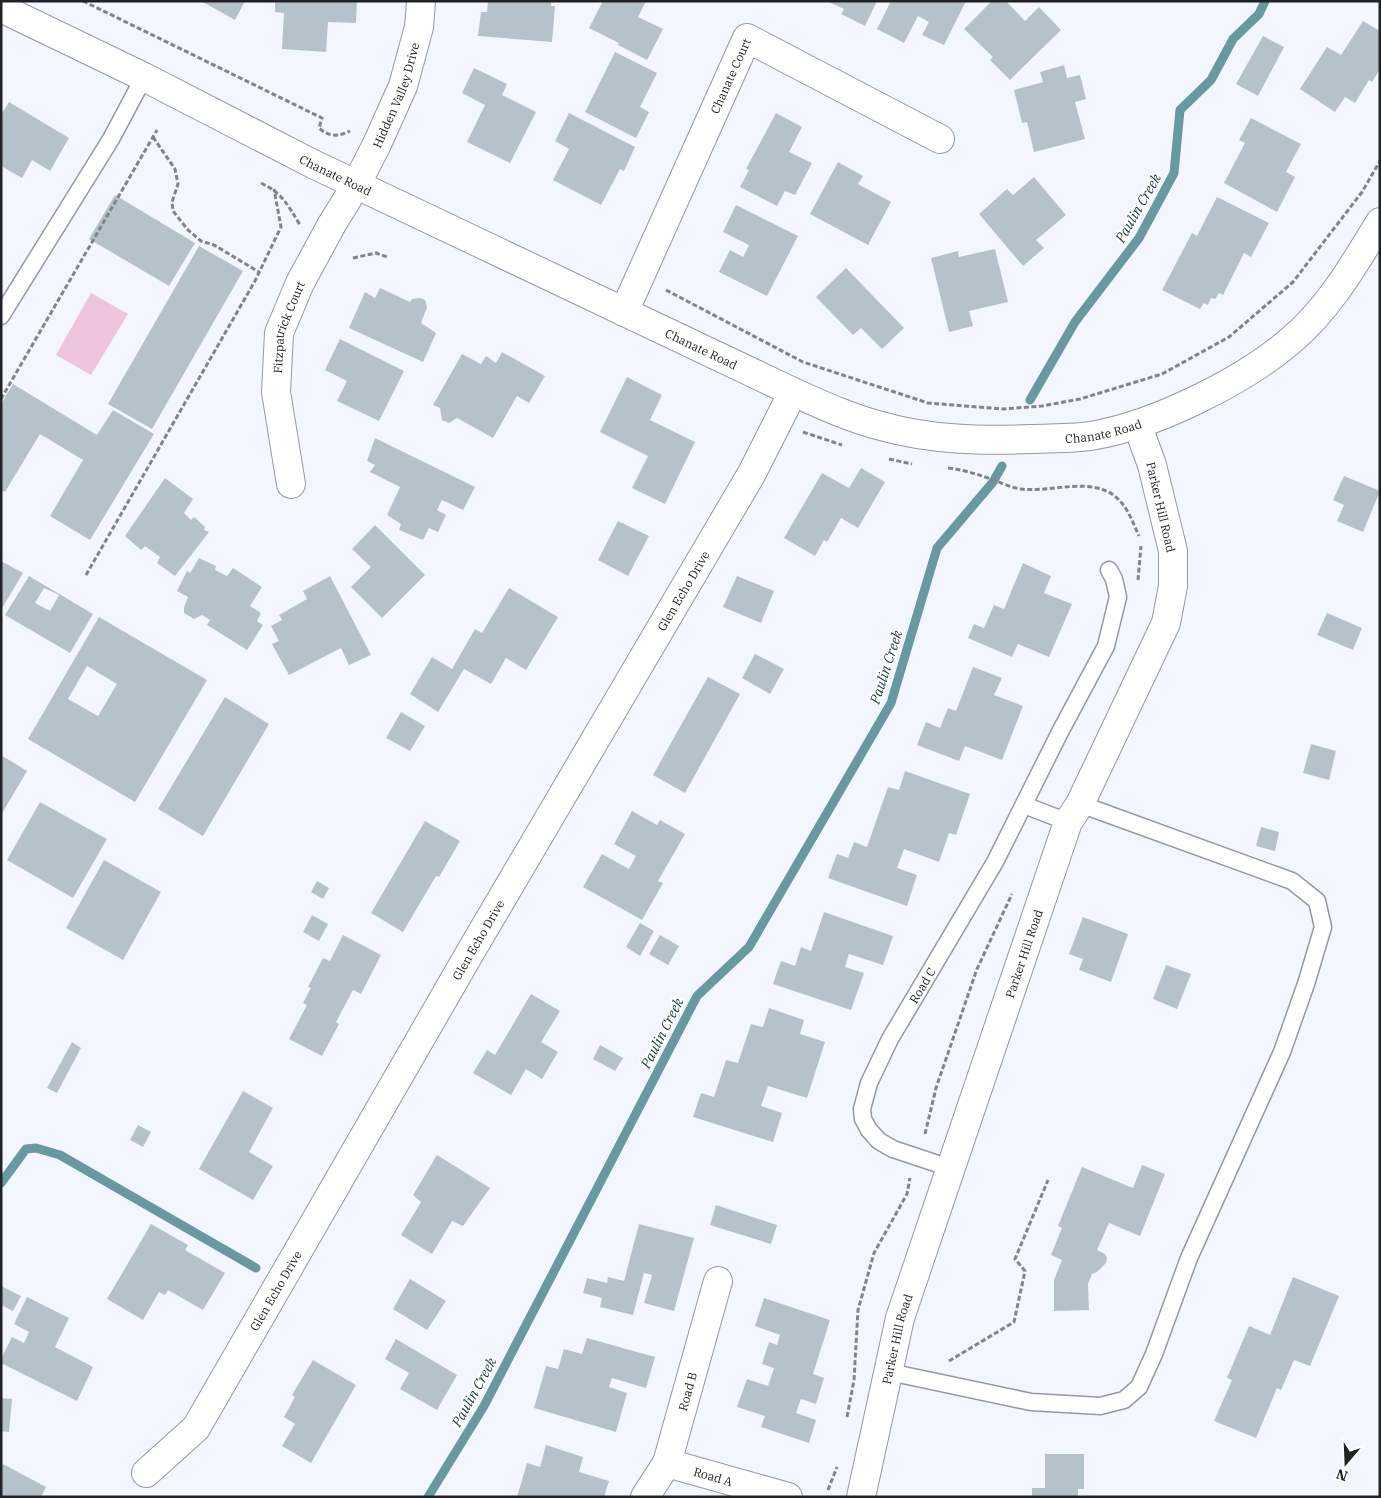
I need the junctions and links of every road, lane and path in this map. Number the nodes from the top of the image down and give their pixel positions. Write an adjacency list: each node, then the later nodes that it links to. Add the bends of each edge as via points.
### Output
1 (83, 1): 6 (path, via 322,118 319,128 326,134)
2 (421, 1): 11 (street, Hidden Valley Drive, via 419,27 403,86)
3 (1, 8): 4 (street, Chanate Road)
4 (144, 77): 11 (street, Chanate Road); 20 (lane, via 111,139)
5 (157, 130): 7 (path)
6 (350, 132)
7 (153, 137): 17 (path, via 175,170 178,184 172,202 173,211 201,241 214,245); 22 (path)
8 (940, 139): 19 (street, Chanate Court, via 746,38)
9 (1380, 161): 18 (path, via 1362,192 1293,282 1229,337 1162,374 1080,399 1042,406 1003,408 928,403 803,362)
10 (261, 183): 12 (path)
11 (356, 185): 19 (street, Chanate Road); 25 (street, Fitzpatrick Court, via 300,282 279,333 276,392)
12 (274, 189): 14 (path, via 286,201); 17 (path, via 281,227)
13 (1380, 222): 23 (street, Chanate Road, via 1320,312 1289,342 1258,365 1204,396)
14 (301, 228)
15 (387, 256): 16 (path, via 376,253)
16 (353, 258)
17 (259, 272): 28 (path)
18 (666, 290)
19 (624, 312): 21 (street, Chanate Road)
20 (1, 316)
21 (793, 392): 23 (street, Chanate Road, via 838,412 882,426 957,440 1077,438); 42 (street, Glen Echo Drive, via 747,482 196,1428)
22 (1, 399)
23 (1137, 424): 30 (street, Parker Hill Road, via 1152,465 1173,552 1173,586 1166,623)
24 (966, 470): 26 (path)
25 (292, 484)
26 (1019, 489)
27 (1109, 570): 29 (lane, via 1118,598 1106,646)
28 (86, 575)
29 (1024, 805): 30 (lane); 33 (lane, Road C, via 995,862 890,1039 869,1083 862,1109 869,1130 879,1141)
30 (1074, 813): 33 (street, Parker Hill Road); 38 (lane, via 1292,881 1317,901 1323,927 1282,1052 1188,1258 1139,1387 1124,1400 1100,1406 1031,1402)
31 (1014, 889): 32 (path, via 977,969 936,1088)
32 (925, 1134)
33 (950, 1168): 37 (street, Parker Hill Road, via 900,1318)
34 (911, 1175): 39 (path, via 907,1194 874,1253 858,1310 854,1380)
35 (1048, 1180): 38 (path, via 1015,1259 1025,1271 1014,1322)
36 (718, 1281): 41 (street, Road B)
37 (889, 1372): 38 (lane); 46 (street, Parker Hill Road)
38 (921, 1379)
39 (846, 1425)
40 (839, 1461): 43 (path)
41 (667, 1463): 44 (street, Road B); 45 (street, Road A)
42 (146, 1473)
43 (828, 1490)
44 (645, 1497)
45 (788, 1497)
46 (861, 1497)

